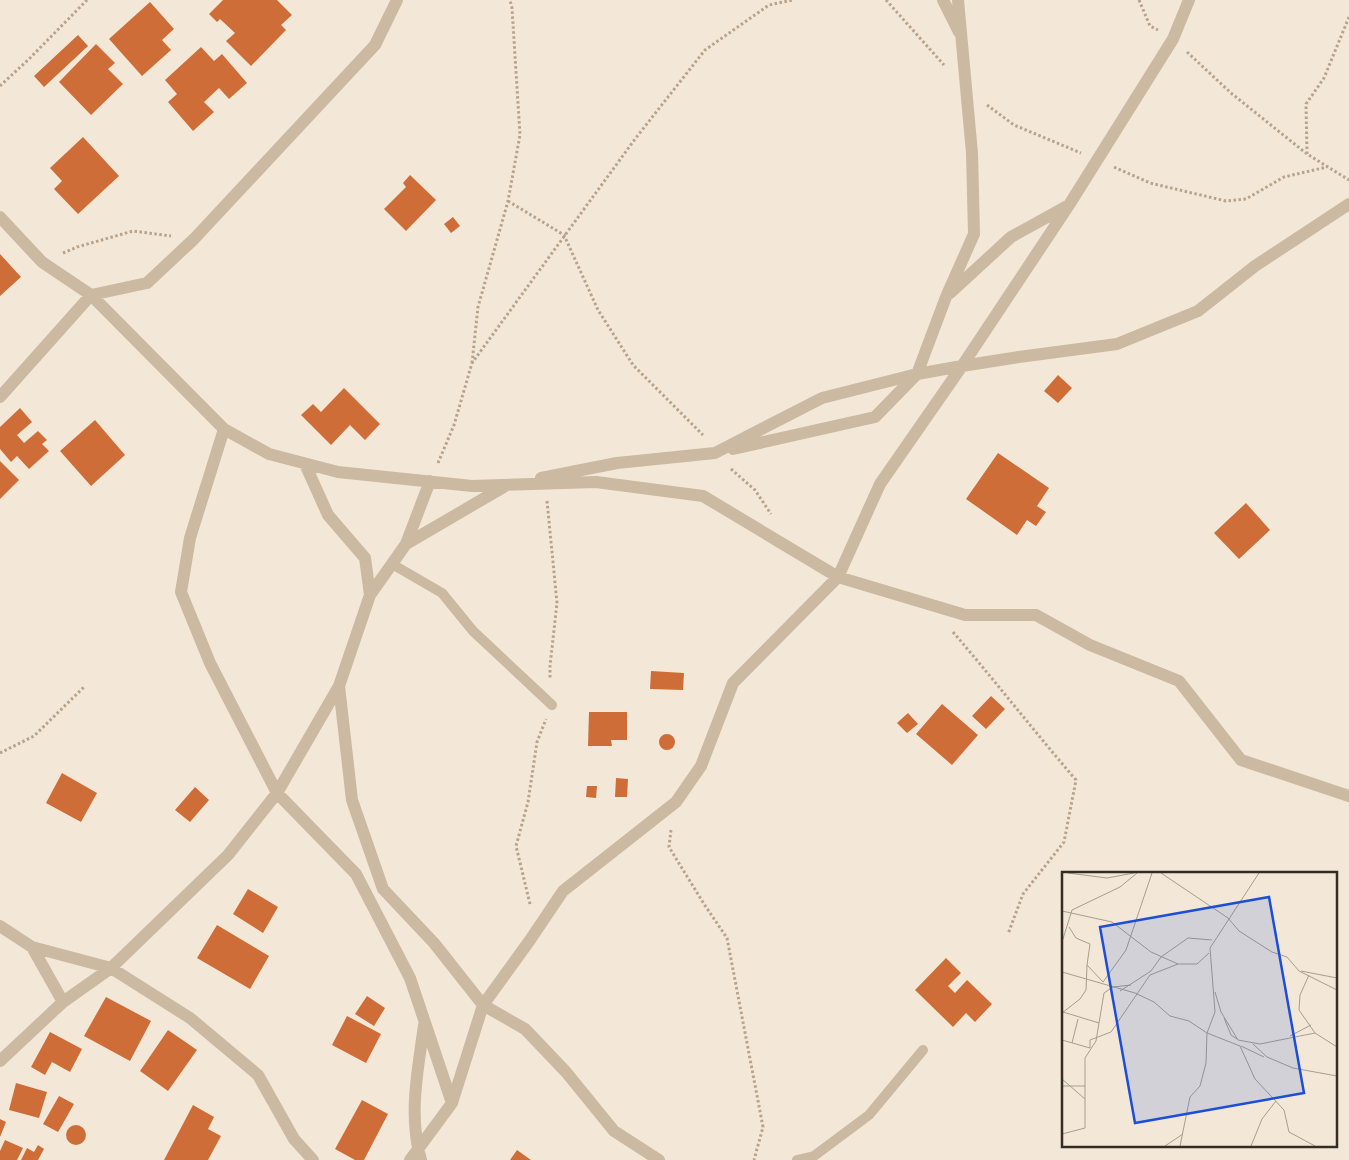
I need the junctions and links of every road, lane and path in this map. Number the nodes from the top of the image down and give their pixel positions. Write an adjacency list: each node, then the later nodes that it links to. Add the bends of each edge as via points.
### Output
1 (87, 0): 12 (path)
2 (397, 0): 20 (street, via 375,45)
3 (510, 0): 15 (path, via 520,135)
4 (793, 0): 19 (path, via 769,4 706,50)
5 (942, 0): 10 (street)
6 (958, 0): 10 (street)
7 (1139, 0): 11 (path, via 1150,26)
8 (1189, 0): 11 (street)
9 (1349, 17): 13 (path, via 1324,78 1306,104)
10 (962, 36): 23 (street, via 972,153 974,234)
11 (1173, 39): 13 (path); 17 (street)
12 (0, 86)
13 (1307, 154): 14 (path)
14 (1349, 180)
15 (508, 201): 19 (path); 24 (path, via 478,307)
16 (1349, 204): 25 (street, via 1255,266 1198,311 1117,344)
17 (1069, 205): 23 (street, via 1011,237); 25 (street)
18 (0, 217): 21 (street)
19 (564, 235): 24 (path); 29 (path, via 598,310 633,364 701,432)
20 (194, 239): 21 (path, via 132,231 77,247); 22 (street, via 147,283)
21 (42, 262): 22 (street)
22 (91, 295): 27 (street); 28 (street)
23 (946, 297): 26 (street)
24 (472, 363): 31 (path, via 454,425)
25 (962, 366): 26 (street); 36 (street, via 880,484)
26 (917, 374): 29 (street, via 822,398); 29 (street, via 875,417)
27 (0, 397)
28 (224, 429): 30 (street, via 269,454); 43 (street, via 190,538 181,592 210,663)
29 (715, 453): 32 (street, via 617,463); 33 (path, via 755,490)
30 (305, 464): 31 (street, via 338,472); 37 (street, via 328,515 365,558)
31 (430, 481): 32 (street, via 472,486); 34 (street)
32 (509, 484): 34 (street); 36 (street, via 596,482 702,496)
33 (776, 521)
34 (406, 544): 35 (street)
35 (392, 564): 37 (street); 41 (lane, via 442,593 473,631)
36 (838, 576): 38 (street); 45 (street, via 733,683 701,766)
37 (370, 595): 39 (street)
38 (930, 605): 44 (street, via 965,615 1036,615 1090,645 1179,681 1241,760); 47 (path, via 1076,780 1064,842 1023,894)
39 (339, 686): 43 (street); 51 (street, via 352,800 383,890 434,943)
40 (84, 687): 42 (path, via 34,736)
41 (552, 705)
42 (0, 753)
43 (277, 793): 49 (street, via 228,855); 52 (street, via 356,874 410,978)
44 (1349, 796)
45 (676, 802): 51 (street, via 563,891); 60 (path, via 669,847 727,938 763,1127)
46 (0, 926): 48 (street)
47 (1008, 934)
48 (32, 947): 49 (street); 50 (street)
49 (111, 968): 50 (street); 57 (street, via 190,1018 258,1075 294,1139)
50 (63, 1002): 54 (street)
51 (483, 1005): 55 (street); 59 (street, via 525,1029 566,1072 614,1131)
52 (425, 1022): 55 (street); 56 (street, via 414,1096)
53 (923, 1050): 61 (lane, via 869,1115 814,1156)
54 (0, 1061)
55 (452, 1103): 56 (street)
56 (420, 1154): 58 (street)
57 (313, 1160)
58 (410, 1160)
59 (659, 1160)
60 (754, 1160)
61 (797, 1160)

